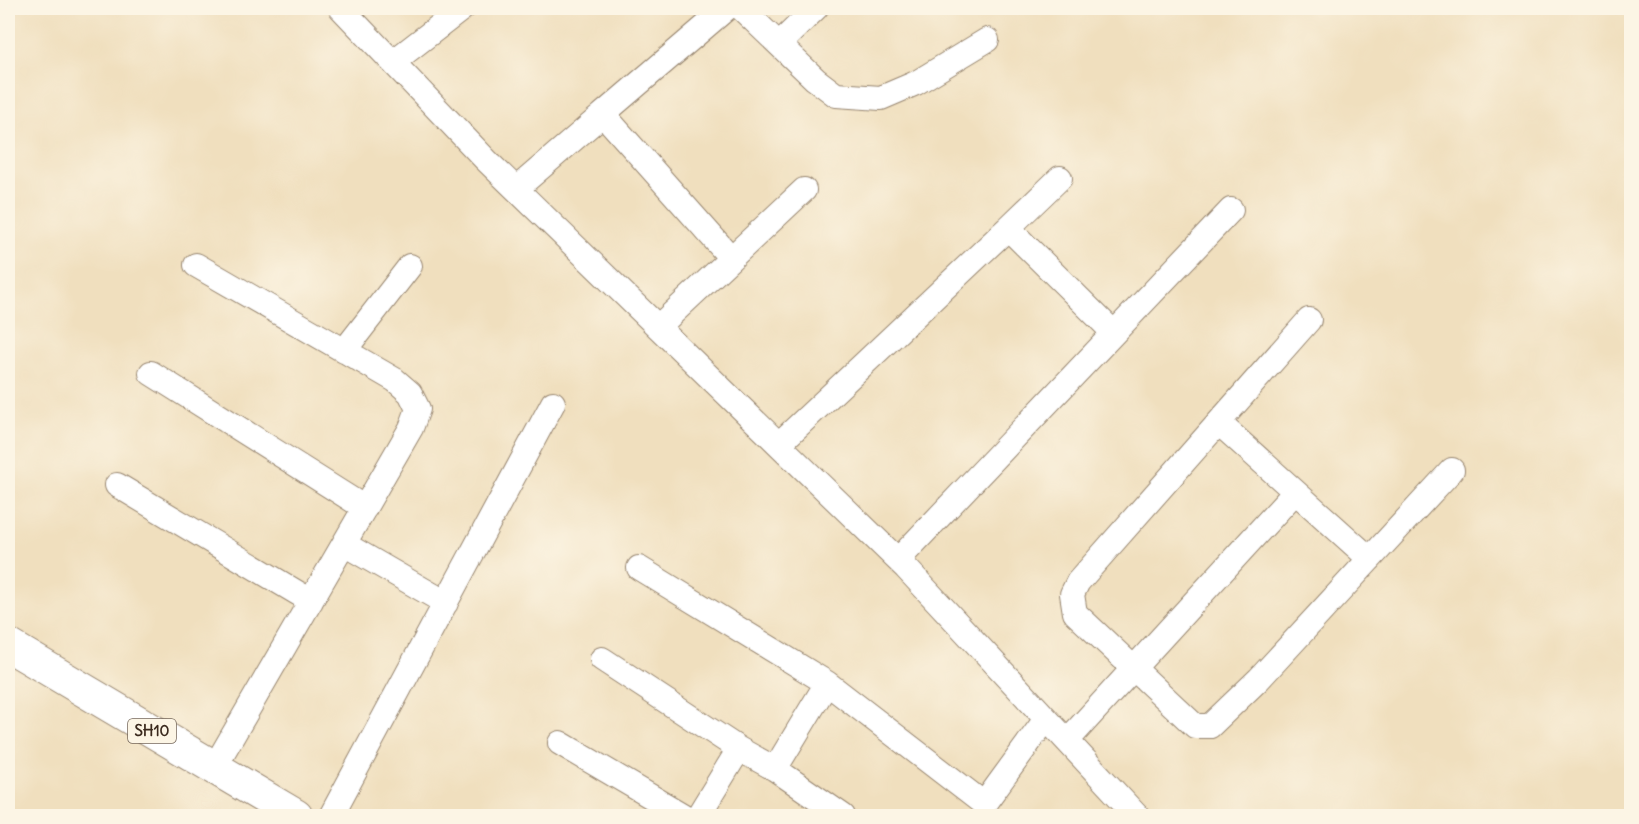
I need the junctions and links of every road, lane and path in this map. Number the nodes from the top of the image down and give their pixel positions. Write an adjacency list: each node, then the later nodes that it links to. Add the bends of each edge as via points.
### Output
1 (341, 8): 8 (street)
2 (463, 8): 8 (street)
3 (727, 8): 9 (street)
4 (741, 8): 7 (street)
5 (816, 8): 7 (street)
6 (987, 40): 7 (street, via 915,83 880,98 836,95)
7 (779, 44)
8 (393, 62): 11 (street)
9 (603, 114): 11 (street); 15 (street)
10 (1060, 178): 14 (street)
11 (516, 189): 19 (street)
12 (804, 190): 15 (street)
13 (1231, 210): 20 (street)
14 (1008, 228): 20 (street); 25 (street)
15 (731, 258): 19 (street)
16 (196, 265): 21 (street)
17 (410, 266): 21 (street)
18 (1309, 320): 24 (street)
19 (658, 327): 25 (street)
20 (1114, 333): 32 (street)
21 (344, 351): 29 (street, via 395,380 410,393 418,409)
22 (151, 373): 29 (street)
23 (553, 404): 35 (street)
24 (1219, 423): 28 (street); 38 (street, via 1078,582 1072,594 1075,613)
25 (778, 444): 32 (street)
26 (1452, 470): 31 (street)
27 (117, 485): 34 (street)
28 (1295, 492): 31 (street); 38 (street)
29 (365, 508): 30 (street)
30 (344, 544): 34 (street); 35 (street)
31 (1370, 559): 38 (street, via 1210,726 1195,726)
32 (898, 560): 40 (street)
33 (639, 568): 39 (street)
34 (311, 601): 44 (street)
35 (446, 603): 47 (street)
36 (8, 645): 44 (main road, SH10)
37 (602, 659): 43 (street)
38 (1134, 668): 41 (street)
39 (827, 683): 40 (street, via 984,804); 45 (street)
40 (1046, 719): 41 (street)
41 (1067, 741): 51 (street)
42 (560, 743): 48 (street)
43 (739, 749): 45 (street); 49 (street)
44 (214, 768): 46 (main road, SH10)
45 (775, 769): 50 (street)
46 (290, 815)
47 (331, 816)
48 (684, 816)
49 (698, 816)
50 (843, 816)
51 (1137, 816)

